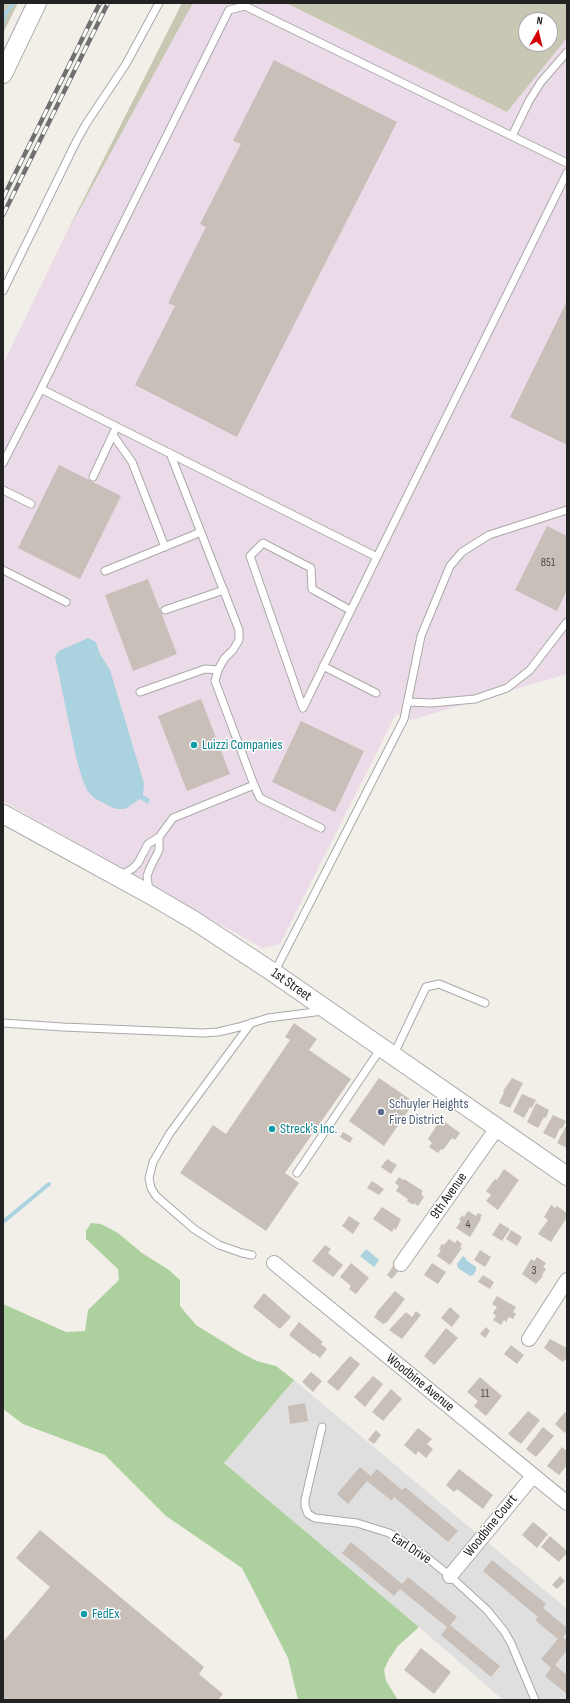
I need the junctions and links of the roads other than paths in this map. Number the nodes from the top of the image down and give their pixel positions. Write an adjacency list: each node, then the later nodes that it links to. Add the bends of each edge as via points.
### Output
1 (37, 3): 4 (street)
2 (159, 3): 8 (lane, via 126,64 76,142)
3 (567, 52): 5 (lane, via 537,88)
4 (3, 74)
5 (512, 136): 6 (lane); 9 (lane, via 245,6 229,10)
6 (567, 163)
7 (567, 173): 20 (lane)
8 (3, 291)
9 (41, 389): 10 (lane); 13 (lane)
10 (117, 427): 11 (lane); 12 (lane)
11 (113, 435): 14 (lane); 19 (lane, via 132,462)
12 (170, 453): 18 (lane); 20 (lane)
13 (3, 463)
14 (93, 477)
15 (3, 490): 16 (lane)
16 (31, 504)
17 (567, 510): 32 (lane, via 490,535 457,557 450,566 421,636)
18 (201, 532): 19 (lane); 23 (lane)
19 (165, 547): 22 (lane)
20 (377, 556): 26 (lane)
21 (3, 570): 24 (lane)
22 (105, 571)
23 (224, 590): 25 (lane); 29 (lane, via 240,630 239,640)
24 (66, 602)
25 (165, 610)
26 (350, 610): 28 (lane); 28 (lane, via 312,589 311,568 304,564 263,543 250,556 303,708)
27 (567, 622): 32 (lane, via 530,670 508,688 463,701)
28 (323, 666): 31 (lane)
29 (218, 670): 30 (lane, via 205,669); 33 (lane, via 215,681)
30 (140, 692)
31 (376, 693)
32 (408, 702): 39 (lane, via 404,719)
33 (254, 785): 35 (lane, via 260,798); 36 (lane, via 179,814 169,822)
34 (3, 814): 37 (street, 1st Street)
35 (321, 828)
36 (159, 837): 37 (lane, via 148,844 132,869); 38 (lane, via 159,850 147,876)
37 (118, 876): 38 (street, 1st Street)
38 (149, 894): 39 (street, 1st Street, via 196,921)
39 (274, 973): 41 (street, 1st Street)
40 (485, 1004): 44 (lane, via 439,984 426,987 404,1035)
41 (327, 1010): 43 (lane); 44 (street, 1st Street)
42 (3, 1023): 43 (lane, via 203,1033 218,1032)
43 (251, 1023): 48 (lane, via 170,1133 153,1162 149,1178 156,1196 194,1229 219,1245)
44 (387, 1052): 45 (street, 1st Street); 46 (lane)
45 (497, 1128): 47 (street, 1st Street); 50 (street, 9th Avenue)
46 (297, 1173)
47 (567, 1176)
48 (252, 1255)
49 (274, 1264): 54 (street, Woodbine Avenue)
50 (401, 1264)
51 (567, 1280): 52 (street)
52 (529, 1339)
53 (322, 1427): 56 (lane, Earl Drive, via 305,1500 308,1514 315,1518 357,1523 389,1533 419,1551)
54 (533, 1476): 55 (street, Woodbine Avenue); 56 (street, Woodbine Court)
55 (567, 1503)
56 (450, 1576): 57 (lane, Earl Drive, via 487,1610 504,1631)
57 (535, 1700)

